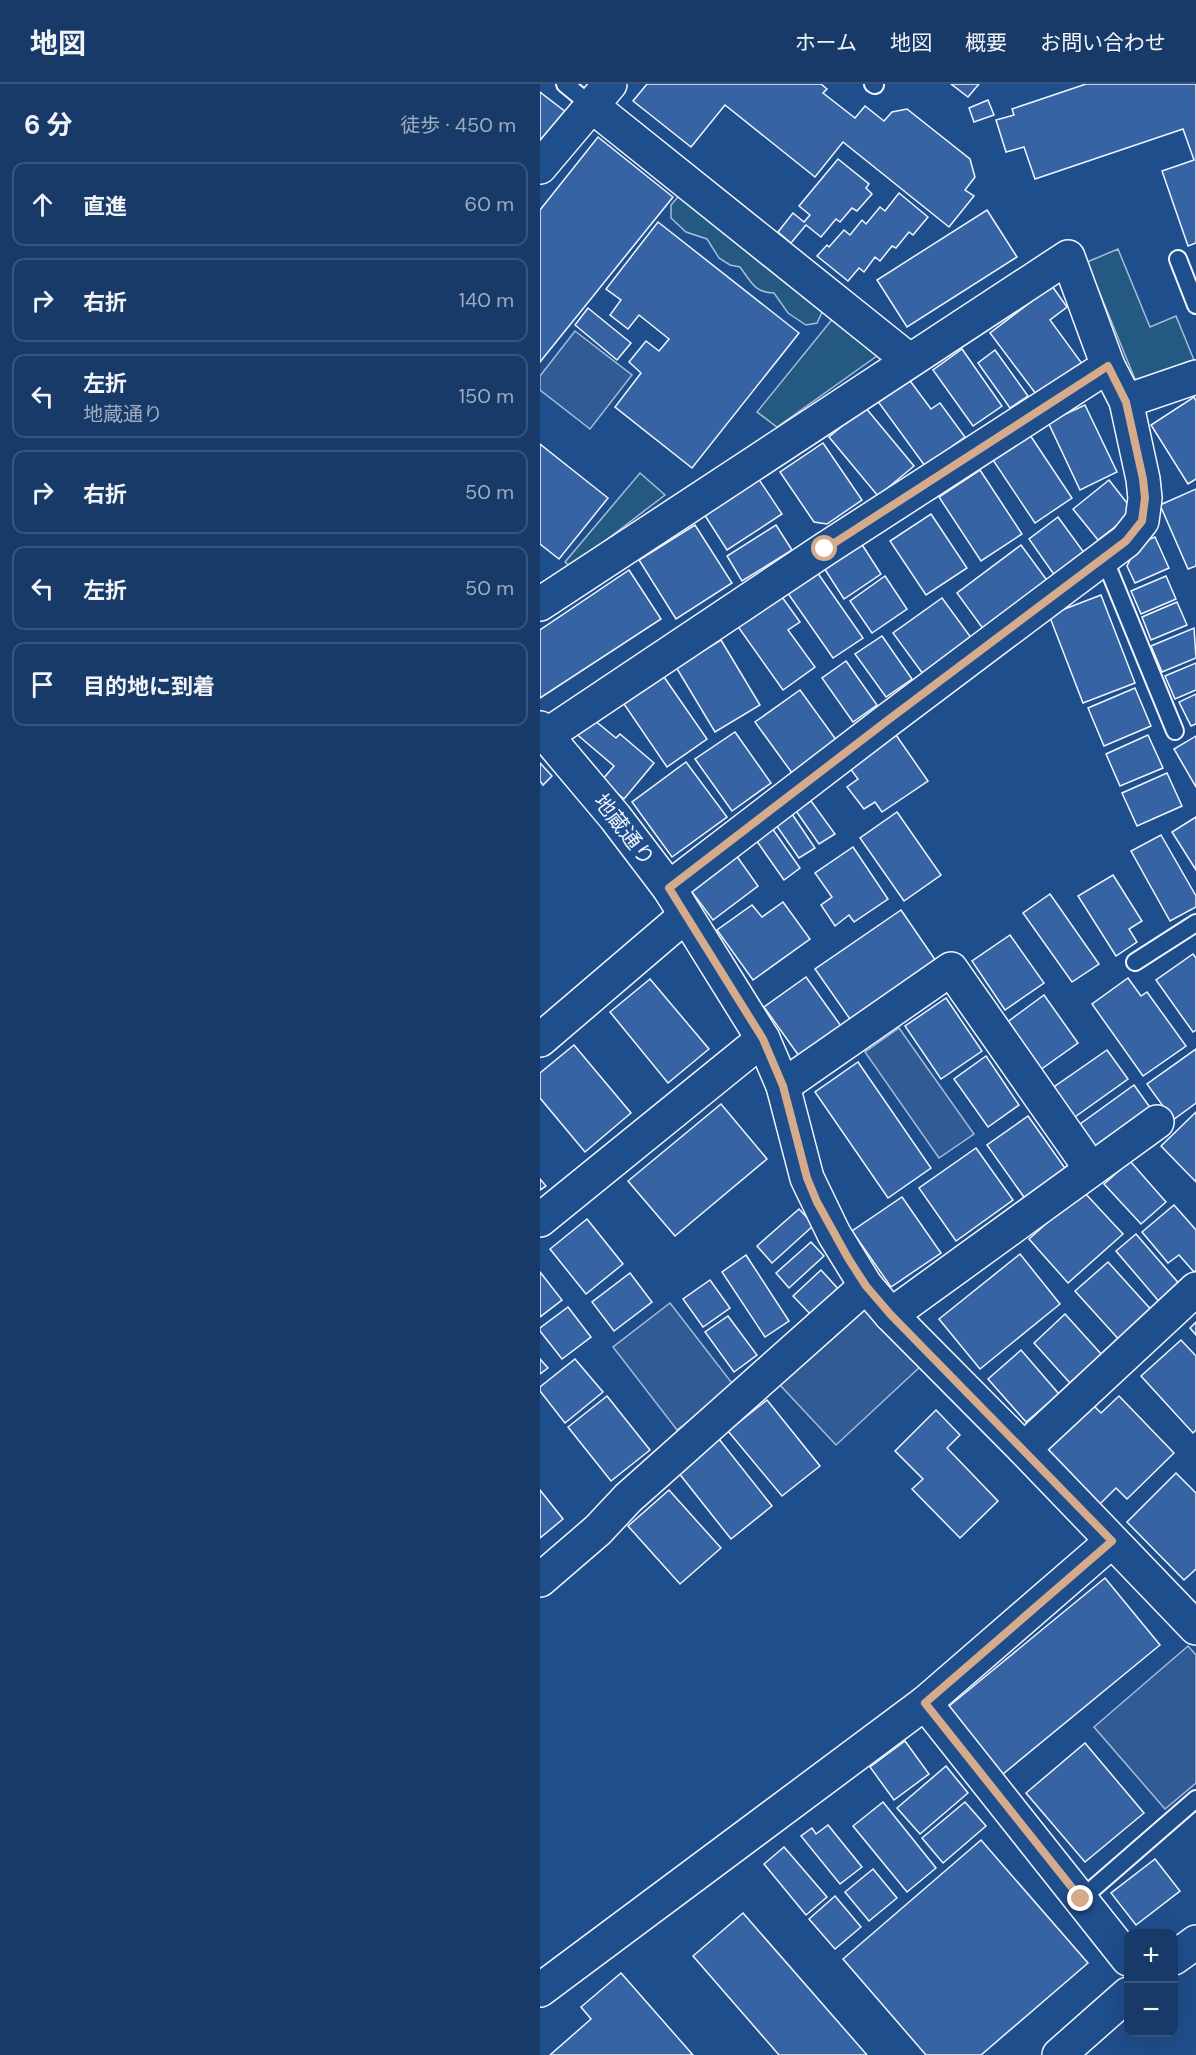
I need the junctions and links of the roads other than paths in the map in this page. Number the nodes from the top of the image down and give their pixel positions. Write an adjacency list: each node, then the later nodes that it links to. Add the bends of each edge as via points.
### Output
1 (565, 84): 2 (lane)
2 (601, 95): 3 (street); 6 (street)
3 (540, 167)
4 (1178, 259): 5 (lane)
5 (1196, 305)
6 (909, 360): 7 (street, via 1068,257); 11 (street)
7 (1108, 366): 9 (street); 13 (street)
8 (1196, 377): 9 (street)
9 (1126, 402): 10 (street, via 1143,479 1142,521 1126,541)
10 (1104, 558): 12 (lane); 14 (street)
11 (540, 604)
12 (1175, 731)
13 (543, 732): 14 (street, 地蔵通り)
14 (669, 888): 15 (street, 地蔵通り)
15 (685, 916): 18 (street, 地蔵通り); 19 (street)
16 (1196, 923): 17 (lane)
17 (1135, 962)
18 (763, 1039): 20 (street, 地蔵通り); 23 (street)
19 (540, 1040)
20 (783, 1086): 22 (street, via 951,969); 24 (street, 地蔵通り, via 810,1186)
21 (1157, 1122): 22 (street)
22 (1091, 1169): 26 (street)
23 (540, 1220)
24 (866, 1286): 26 (street, 地蔵通り); 29 (street)
25 (1196, 1289): 27 (street)
26 (891, 1315): 27 (street, 地蔵通り)
27 (1024, 1449): 28 (street, 地蔵通り)
28 (1112, 1541): 30 (street, 地蔵通り); 31 (street)
29 (540, 1580)
30 (1191, 1612)
31 (925, 1703): 33 (street); 37 (street)
32 (1196, 1799): 33 (lane)
33 (1081, 1899): 35 (street)
34 (1196, 1941): 36 (street)
35 (1124, 1954)
36 (1178, 1954)
37 (540, 1990)
38 (1124, 1998): 39 (street)
39 (1059, 2055)

